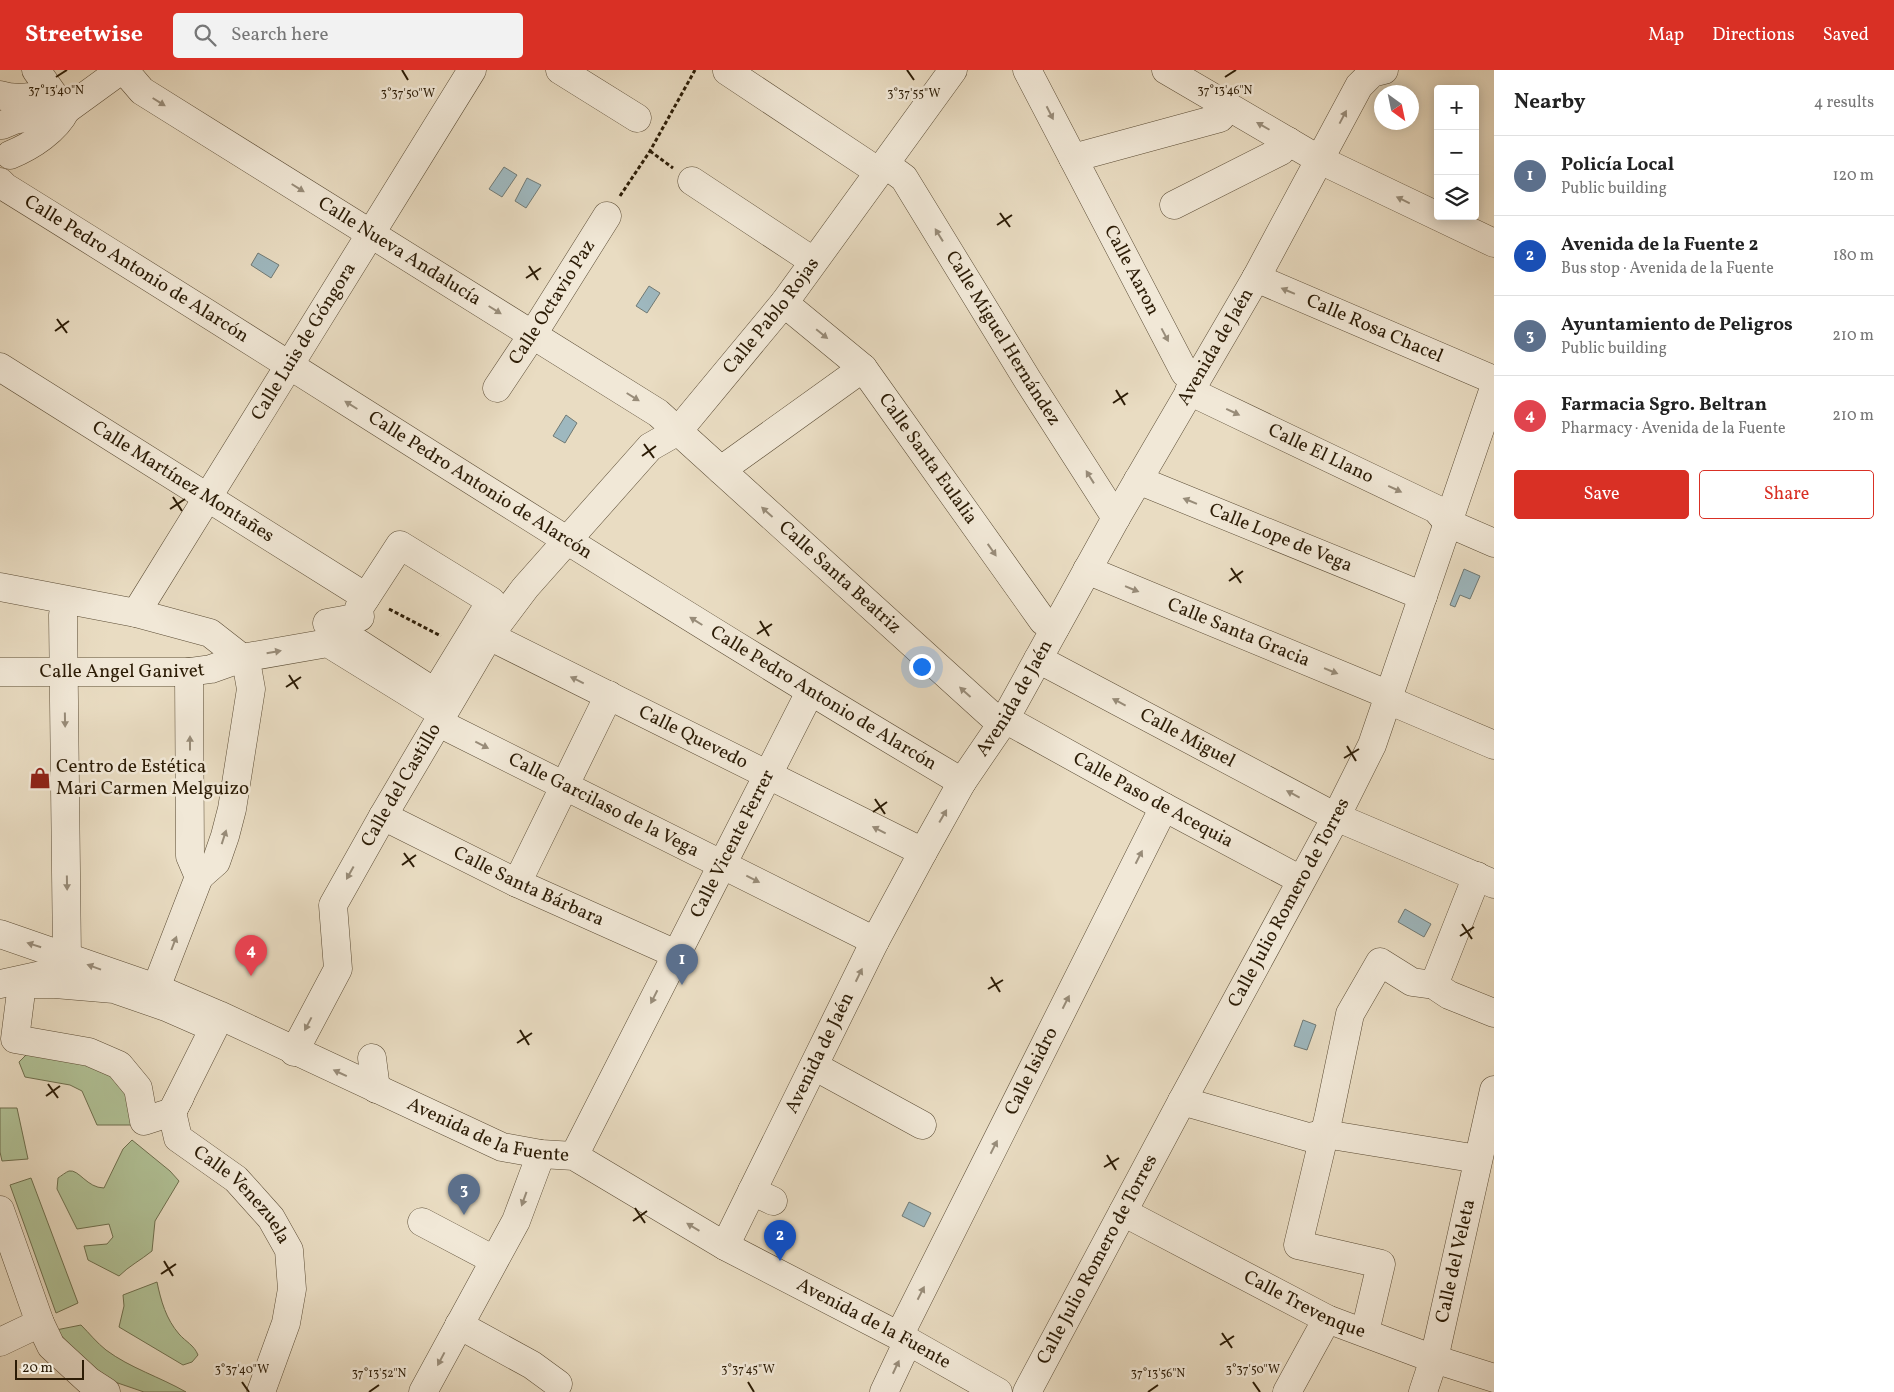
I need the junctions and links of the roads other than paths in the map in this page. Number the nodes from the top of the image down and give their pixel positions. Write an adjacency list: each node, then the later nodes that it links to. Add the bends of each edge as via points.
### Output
1 (36, 70): 10 (street, via 53,94 27,98)
2 (122, 70): 12 (street); 24 (street, Calle Nueva Andalucía, one-way to 24, via 142,91)
3 (472, 70): 24 (street, Calle Luis de Góngora)
4 (560, 70): 13 (street)
5 (953, 70): 19 (street, Calle Pablo Rojas)
6 (1027, 70): 16 (street, Calle Aaron, one-way to 16)
7 (1166, 70): 11 (street)
8 (1384, 70): 17 (street, Avenida de Jaén, one-way to 8, via 1359,86 1372,73)
9 (727, 71): 19 (street, Calle Miguel Hernández)
10 (0, 95)
11 (1229, 107): 15 (street, one-way to 11); 16 (street, via 1220,118)
12 (66, 110): 14 (street); 18 (street, via 60,122)
13 (637, 118)
14 (1, 124): 18 (street, via 9,139)
15 (1288, 141): 17 (street); 22 (street, via 1280,151)
16 (1073, 158): 34 (street, Calle Aaron, one-way to 34)
17 (1320, 160): 25 (street, one-way to 17); 27 (street, Avenida de Jaén)
18 (5, 165)
19 (882, 168): 26 (street, Calle Pablo Rojas); 41 (street, Calle Miguel Hernández, one-way to 19, via 904,178)
20 (692, 181): 26 (street)
21 (0, 182): 30 (street, Calle Pedro Antonio de Alarcón)
22 (1174, 205)
23 (607, 216): 29 (street, Calle Octavio Paz)
24 (372, 234): 29 (street, Calle Nueva Andalucía, one-way to 29); 30 (street, Calle Luis de Góngora)
25 (1494, 243)
26 (813, 261): 28 (street, Calle Pablo Rojas)
27 (1256, 278): 33 (street, Calle Rosa Chacel, one-way to 27); 34 (street, Avenida de Jaén)
28 (784, 303): 32 (street, Calle Santa Eulalia, one-way to 32); 37 (street, Calle Pablo Rojas)
29 (533, 334): 35 (street, Calle Octavio Paz); 37 (street, Calle Nueva Andalucía, one-way to 37, via 658,413)
30 (289, 365): 40 (street, Calle Luis de Góngora); 43 (street, Calle Pedro Antonio de Alarcón, one-way to 30)
31 (0, 367): 40 (street, Calle Martínez Montañes)
32 (863, 368): 38 (street); 51 (street, Calle Santa Eulalia, one-way to 51, via 1043,621)
33 (1494, 380)
34 (1192, 385): 39 (street, Avenida de Jaén); 42 (street, Calle El Llano, one-way to 42, via 1436,509)
35 (497, 388)
36 (1494, 388): 42 (street, Calle Julio Romero de Torres)
37 (678, 431): 38 (street, Calle Santa Beatriz); 43 (street, Calle Pablo Rojas, via 650,447)
38 (721, 470): 62 (street, Calle Santa Beatriz, one-way to 38)
39 (1138, 480): 41 (street, Avenida de Jaén); 47 (street, Calle Lope de Vega, one-way to 39)
40 (207, 498): 48 (street, Calle Martínez Montañes); 49 (street, Calle Luis de Góngora)
41 (1116, 518): 45 (street, Avenida de Jaén)
42 (1448, 523): 44 (street, Calle El Llano); 47 (street, Calle Julio Romero de Torres)
43 (566, 541): 52 (street, Calle del Castillo); 58 (street, Calle Pedro Antonio de Alarcón, one-way to 43)
44 (1494, 543)
45 (1087, 570): 51 (street, Avenida de Jaén); 60 (street, Calle Santa Gracia, one-way to 60)
46 (0, 587): 49 (street)
47 (1423, 596): 60 (street, Calle Julio Romero de Torres)
48 (366, 597): 48 (street, via 359,608 360,617 327,623 428,688 439,686 491,601 400,546)
49 (136, 613): 53 (street, Calle Angel Ganivet, via 210,633)
50 (63, 615): 55 (street)
51 (1055, 628): 54 (street, Avenida de Jaén)
52 (489, 636): 59 (street, Calle Quevedo, one-way to 52); 61 (street, Calle del Castillo)
53 (242, 658): 57 (street, Calle Angel Ganivet, via 211,669); 61 (street, Calle Angel Ganivet, one-way to 61, via 328,642); 72 (street, one-way to 53, via 216,862 232,809 251,689)
54 (1038, 659): 62 (street, Avenida de Jaén); 69 (street, Calle Miguel, one-way to 54)
55 (64, 671): 56 (street, Calle Angel Ganivet); 57 (street, Calle Angel Ganivet); 79 (street, one-way to 79)
56 (0, 672)
57 (189, 672): 72 (street, one-way to 57, via 190,856)
58 (810, 692): 64 (street, Calle Vicente Ferrer); 65 (street, Calle Pedro Antonio de Alarcón)
59 (609, 695): 64 (street, Calle Quevedo); 66 (street)
60 (1388, 697): 63 (street, Calle Santa Gracia); 69 (street, Calle Julio Romero de Torres, via 1372,745)
61 (441, 718): 66 (street, Calle Garcilaso de la Vega, one-way to 66); 68 (street, Calle del Castillo)
62 (1009, 723): 65 (street, Avenida de Jaén); 67 (street, Calle Paso de Acequia)
63 (1494, 745)
64 (768, 774): 70 (street, Calle Quevedo, one-way to 64); 71 (street, Calle Vicente Ferrer)
65 (962, 782): 70 (street, Avenida de Jaén, one-way to 65)
66 (564, 787): 71 (street, Calle Garcilaso de la Vega); 75 (street)
67 (1164, 807): 73 (street, Calle Paso de Acequia); 106 (street, Calle Isidro, one-way to 67)
68 (383, 816): 75 (street, Calle Santa Bárbara); 85 (street, Calle del Castillo, one-way to 85, via 332,905 338,969)
69 (1336, 817): 73 (street, Calle Julio Romero de Torres); 74 (street, Calle Miguel)
70 (923, 852): 77 (street, Avenida de Jaén)
71 (723, 863): 77 (street, Calle Garcilaso de la Vega, one-way to 77); 78 (street, Calle Vicente Ferrer)
72 (199, 877): 82 (street, one-way to 72)
73 (1302, 880): 90 (street, Calle Julio Romero de Torres)
74 (1485, 880): 81 (street)
75 (517, 883): 78 (street, Calle Santa Bárbara)
76 (0, 934): 79 (street, Avenida de la Fuente, one-way to 76)
77 (876, 941): 87 (street, Avenida de Jaén, one-way to 77)
78 (676, 954): 95 (street, Calle Vicente Ferrer, one-way to 95)
79 (67, 957): 80 (street, via 60,971); 82 (street, Avenida de la Fuente, one-way to 79)
80 (0, 984)
81 (1434, 985): 83 (street, via 1449,995); 93 (street, via 1412,982 1380,962 1350,1014)
82 (156, 988): 84 (street, Avenida de la Fuente)
83 (1494, 1013)
84 (216, 1022): 85 (street, Avenida de la Fuente); 91 (street); 91 (street, via 114,989 22,984 15,1039 89,1052 118,1065 138,1088 144,1120)
85 (294, 1052): 88 (street, Avenida de la Fuente, one-way to 85)
86 (372, 1058): 88 (street)
87 (814, 1066): 92 (street); 100 (street, Avenida de Jaén, via 763,1196)
88 (376, 1090): 94 (street, Avenida de la Fuente, via 502,1147)
89 (1493, 1096): 96 (street, Calle del Veleta)
90 (1182, 1101): 93 (street, via 1308,1138); 98 (street, Calle Julio Romero de Torres)
91 (172, 1112): 112 (street, Calle Venezuela, via 178,1138 236,1179 271,1218 289,1250 292,1289 286,1323)
92 (922, 1124)
93 (1325, 1134): 96 (street); 105 (street, via 1298,1245 1381,1264)
94 (541, 1154): 95 (street, Avenida de la Fuente); 101 (street, one-way to 101, via 516,1221)
95 (574, 1156): 100 (street, Avenida de la Fuente, one-way to 95)
96 (1478, 1158): 108 (street, Calle del Veleta)
97 (0, 1210): 103 (street)
98 (1123, 1212): 102 (street, Calle Trevenque); 116 (street, Calle Julio Romero de Torres)
99 (422, 1222): 101 (street)
100 (725, 1246): 106 (street, Avenida de la Fuente)
101 (494, 1260): 104 (street)
102 (1327, 1319): 105 (street, Calle Trevenque); 117 (street)
103 (40, 1323): 107 (street); 111 (street, via 51,1346 88,1381)
104 (459, 1324): 110 (street, via 532,1365); 113 (street, one-way to 113)
105 (1365, 1332): 108 (street, Calle Trevenque)
106 (904, 1339): 114 (street, Calle Isidro, one-way to 106); 115 (street, Avenida de la Fuente)
107 (0, 1342)
108 (1434, 1359): 109 (street, Calle Trevenque); 118 (street, Calle del Veleta)
109 (1494, 1378)
110 (558, 1384)
111 (106, 1392)
112 (261, 1392)
113 (423, 1392)
114 (884, 1392)
115 (998, 1392)
116 (1027, 1392)
117 (1287, 1392)
118 (1423, 1392)

